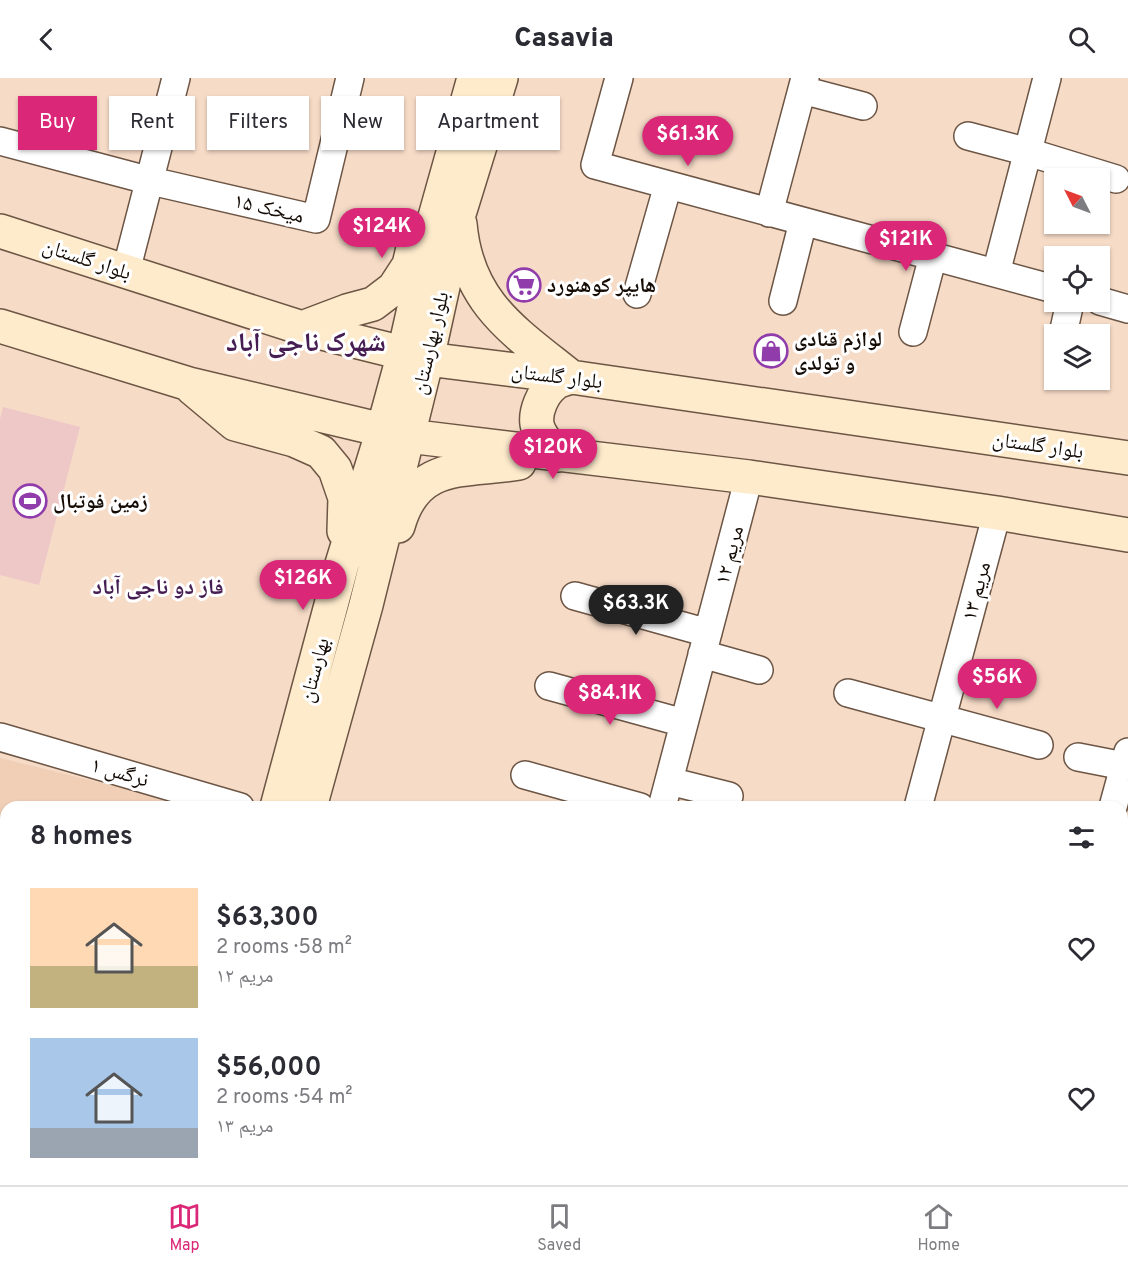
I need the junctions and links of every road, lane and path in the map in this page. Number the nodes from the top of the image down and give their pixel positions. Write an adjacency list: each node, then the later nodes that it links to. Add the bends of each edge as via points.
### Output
1 (176, 78): 13 (street)
2 (350, 78): 13 (street, میخک ۱۵, via 316,219)
3 (474, 78): 15 (main road, بلوار بهارستان)
4 (501, 78): 15 (main road, بلوار بهارستان)
5 (619, 78): 14 (street, via 596,165)
6 (1047, 78): 11 (street)
7 (803, 84): 8 (street); 16 (street)
8 (863, 106)
9 (968, 136): 11 (street)
10 (0, 141): 13 (street)
11 (1028, 152): 12 (street); 21 (street)
12 (1116, 179)
13 (151, 181): 20 (street)
14 (668, 185): 16 (street); 23 (street)
15 (451, 200): 28 (main road, via 425,206 409,265 394,288 373,304); 30 (main road, بلوار بهارستان); 31 (main road, via 480,293 504,323)
16 (769, 213): 17 (street)
17 (803, 222): 19 (street); 24 (street)
18 (0, 231): 20 (main road, بلوار گلستان)
19 (933, 256): 21 (street); 29 (street)
20 (126, 271): 28 (main road, بلوار گلستان)
21 (996, 273): 22 (street)
22 (1044, 286)
23 (637, 294)
24 (783, 301)
25 (1110, 304): 26 (street)
26 (1128, 309)
27 (0, 326): 32 (main road)
28 (302, 328): 30 (main road, بلوار گلستان)
29 (913, 332)
30 (416, 356): 31 (main road, بلوار گلستان); 33 (main road, بلوار بهارستان)
31 (571, 377): 34 (main road, via 553,384 537,411 540,432); 35 (main road, بلوار گلستان)
32 (189, 384): 33 (main road); 39 (main road, via 235,424 294,440 321,452 328,460 345,498)
33 (396, 433): 34 (main road); 39 (main road, بهارستان); 41 (main road, بهارستان)
34 (558, 455): 36 (main road); 41 (main road, via 440,473 418,488 403,509 394,543)
35 (1128, 458)
36 (749, 477): 37 (main road); 42 (street, مریم ۱۲)
37 (997, 513): 38 (main road); 46 (street, مریم ۱۳)
38 (1128, 535)
39 (342, 564): 56 (main road, بهارستان)
40 (575, 596): 42 (street)
41 (366, 605): 57 (main road, بهارستان)
42 (705, 643): 43 (street); 47 (street, مریم ۱۲)
43 (759, 670)
44 (549, 686): 47 (street)
45 (848, 693): 46 (street)
46 (942, 717): 49 (street); 60 (street, مریم ۱۳)
47 (684, 723): 53 (street, مریم ۱۲)
48 (0, 737): 55 (street, نرگس ۱)
49 (1039, 745)
50 (1078, 757): 51 (street)
51 (1126, 759): 61 (street)
52 (525, 775): 58 (street)
53 (669, 781): 54 (street); 59 (street, مریم ۱۲)
54 (729, 796)
55 (219, 801)
56 (280, 801)
57 (312, 801)
58 (618, 801)
59 (664, 801)
60 (920, 801)
61 (1115, 801)

